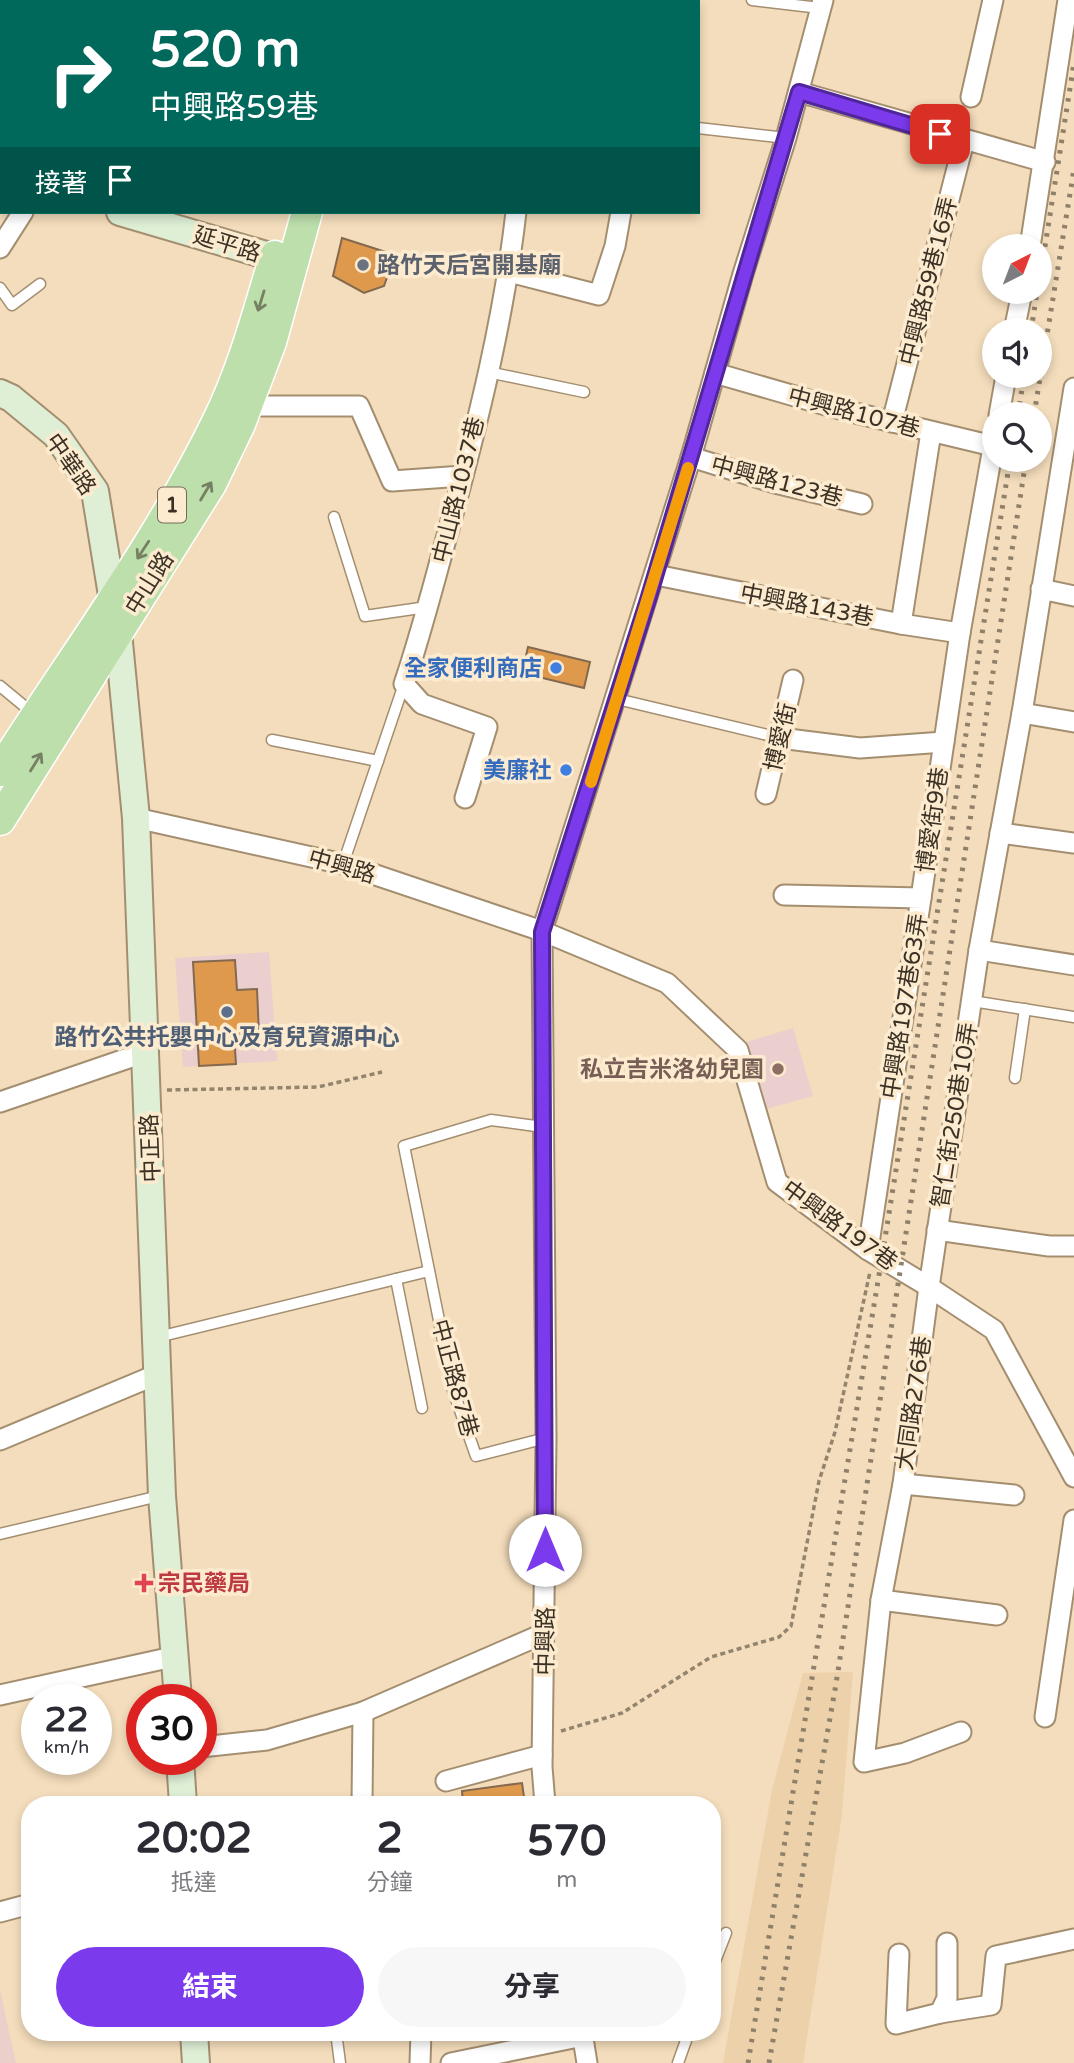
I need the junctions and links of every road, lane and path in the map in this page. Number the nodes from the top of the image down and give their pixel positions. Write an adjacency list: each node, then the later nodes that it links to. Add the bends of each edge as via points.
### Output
1 (752, 0): 4 (lane)
2 (993, 0): 6 (street)
3 (1068, 0): 10 (street)
4 (821, 4): 5 (street, 中興路)
5 (799, 92): 8 (street, 中興路); 9 (street)
6 (971, 96)
7 (700, 128): 8 (lane)
8 (786, 138): 24 (street, 中興路)
9 (964, 141): 10 (street); 29 (street, 中興路59巷16弄)
10 (1045, 163): 17 (street)
11 (22, 214): 18 (street)
12 (127, 214): 19 (street, 延平路)
13 (287, 214): 19 (main road, 中山路 / 1)
14 (306, 214): 19 (main road, 中山路 / 1)
15 (516, 214): 20 (street, 中山路1037巷)
16 (621, 214): 20 (street, via 599,295)
17 (1032, 234)
18 (0, 248)
19 (284, 261): 28 (main road, 中山路 / 1, via 271,342); 41 (main road, 中山路 / 1, one-way to 41, via 218,420 182,489)
20 (509, 272): 23 (street, 中山路1037巷)
21 (40, 284): 22 (lane, via 12,305)
22 (0, 288)
23 (488, 372): 26 (lane); 34 (street, 中山路1037巷)
24 (715, 373): 29 (street, 中興路107巷); 32 (street, 中興路)
25 (1074, 388): 35 (street, 智仁街250巷10弄)
26 (584, 392)
27 (0, 393): 41 (street, 中華路, via 56,435 95,492)
28 (246, 406): 34 (street, via 359,405 392,481); 44 (main road, 中山路 / 1, one-way to 28, via 211,484)
29 (892, 422): 30 (street, 中興路107巷)
30 (931, 432): 31 (street, 中興路107巷); 43 (street)
31 (982, 442)
32 (691, 457): 36 (street, 中興路123巷, via 775,484); 38 (street, 中興路)
33 (989, 472): 45 (street, 博愛街9巷)
34 (463, 476): 42 (street, 中山路1037巷)
35 (1066, 480): 39 (street, 智仁街250巷10弄)
36 (862, 504)
37 (334, 517): 42 (lane, via 365,617)
38 (656, 575): 43 (street, 中興路143巷); 49 (street, 中興路)
39 (1041, 589): 40 (street); 50 (street, 智仁街250巷10弄)
40 (1074, 596)
41 (112, 598): 44 (street, 中正路); 51 (main road, 中山路 / 1)
42 (427, 607): 47 (street, 中山路1037巷)
43 (901, 624): 45 (street, 中興路143巷)
44 (118, 632): 60 (street, 中正路); 61 (main road, 中山路 / 1, one-way to 44)
45 (960, 633): 55 (street, 博愛街9巷)
46 (793, 680): 53 (street, 博愛街)
47 (404, 684): 56 (lane, 中山路1037巷); 59 (street, via 422,704 487,727)
48 (0, 686): 51 (lane)
49 (617, 699): 53 (lane); 67 (street, 中興路)
50 (1022, 713): 52 (street); 62 (street, 智仁街250巷10弄)
51 (35, 715): 57 (main road, 中山路 / 1)
52 (1074, 722)
53 (780, 738): 55 (street, 博愛街9巷, via 860,748); 58 (street, 博愛街)
54 (272, 740): 56 (lane)
55 (944, 742): 66 (street, 博愛街9巷)
56 (378, 761): 64 (lane, 中山路1037巷)
57 (0, 771)
58 (766, 794)
59 (465, 797)
60 (136, 818): 64 (street, 中興路); 73 (street, 中正路)
61 (0, 820)
62 (1000, 833): 63 (street); 68 (street, 智仁街250巷10弄)
63 (1074, 843)
64 (342, 864): 67 (street, 中興路)
65 (784, 895): 66 (street, 中興路197巷63弄)
66 (920, 898): 81 (street, 中興路197巷63弄)
67 (542, 932): 78 (street, 中興路); 81 (street, 中興路197巷, via 667,983 738,1050 777,1182)
68 (979, 950): 69 (street); 70 (street, 智仁街250巷10弄)
69 (1074, 965)
70 (972, 1001): 71 (lane); 79 (street, 智仁街250巷10弄)
71 (1026, 1009): 72 (lane); 75 (lane)
72 (1074, 1017)
73 (146, 1052): 76 (street, 中正路); 77 (street)
74 (382, 1072): 76 (path, via 318,1087)
75 (1015, 1078)
76 (148, 1091): 85 (street, 中正路)
77 (0, 1102)
78 (543, 1127): 82 (lane, 中正路87巷, via 491,1120 404,1146); 88 (street, 中興路)
79 (937, 1230): 80 (street); 84 (street, 智仁街250巷10弄)
80 (1074, 1247)
81 (871, 1252): 84 (street, 中興路197巷); 106 (path, via 791,1626 779,1637 711,1657 622,1713)
82 (429, 1271): 83 (lane); 88 (lane, 中正路87巷, via 453,1391 476,1456)
83 (396, 1279): 85 (lane); 87 (lane, 中正路87巷)
84 (929, 1287): 90 (street, via 994,1330); 91 (street, 大同路276巷)
85 (157, 1337): 86 (street, 中正路)
86 (158, 1374): 89 (street); 93 (street, 中正路)
87 (422, 1408)
88 (546, 1438): 98 (street, 中興路)
89 (0, 1440)
90 (1074, 1477)
91 (902, 1484): 92 (street); 96 (street, 大同路276巷)
92 (1014, 1495)
93 (162, 1496): 95 (lane); 99 (street, 中正路)
94 (1074, 1520): 103 (street)
95 (0, 1534)
96 (881, 1600): 97 (street); 104 (street, 大同路276巷, via 864,1762 905,1753)
97 (997, 1615)
98 (545, 1633): 102 (street); 106 (street, 中興路)
99 (177, 1656): 100 (street, 中正路); 101 (street)
100 (178, 1684)
101 (0, 1695)
102 (363, 1712): 105 (street, via 267,1740); 110 (street)
103 (1045, 1717)
104 (961, 1732)
105 (217, 1745)
106 (542, 1745): 108 (street); 111 (street, 中興路)
107 (181, 1775): 109 (street)
108 (446, 1781)
109 (182, 1796)
110 (362, 1796)
111 (545, 1796)
112 (21, 1907): 113 (street)
113 (0, 1912)
114 (726, 1933): 117 (lane)
115 (1074, 1939): 119 (street, via 996,1956 991,2005)
116 (947, 1943): 119 (street, via 947,1998)
117 (721, 1946)
118 (899, 1954): 119 (street, via 896,2024)
119 (940, 2013)
120 (195, 2041): 126 (street)
121 (337, 2041): 127 (lane)
122 (421, 2041): 128 (street)
123 (550, 2041): 129 (street)
124 (583, 2041): 130 (street)
125 (686, 2041): 131 (lane)
126 (196, 2063)
127 (340, 2063)
128 (420, 2063)
129 (451, 2063)
130 (587, 2063)
131 (678, 2063)

